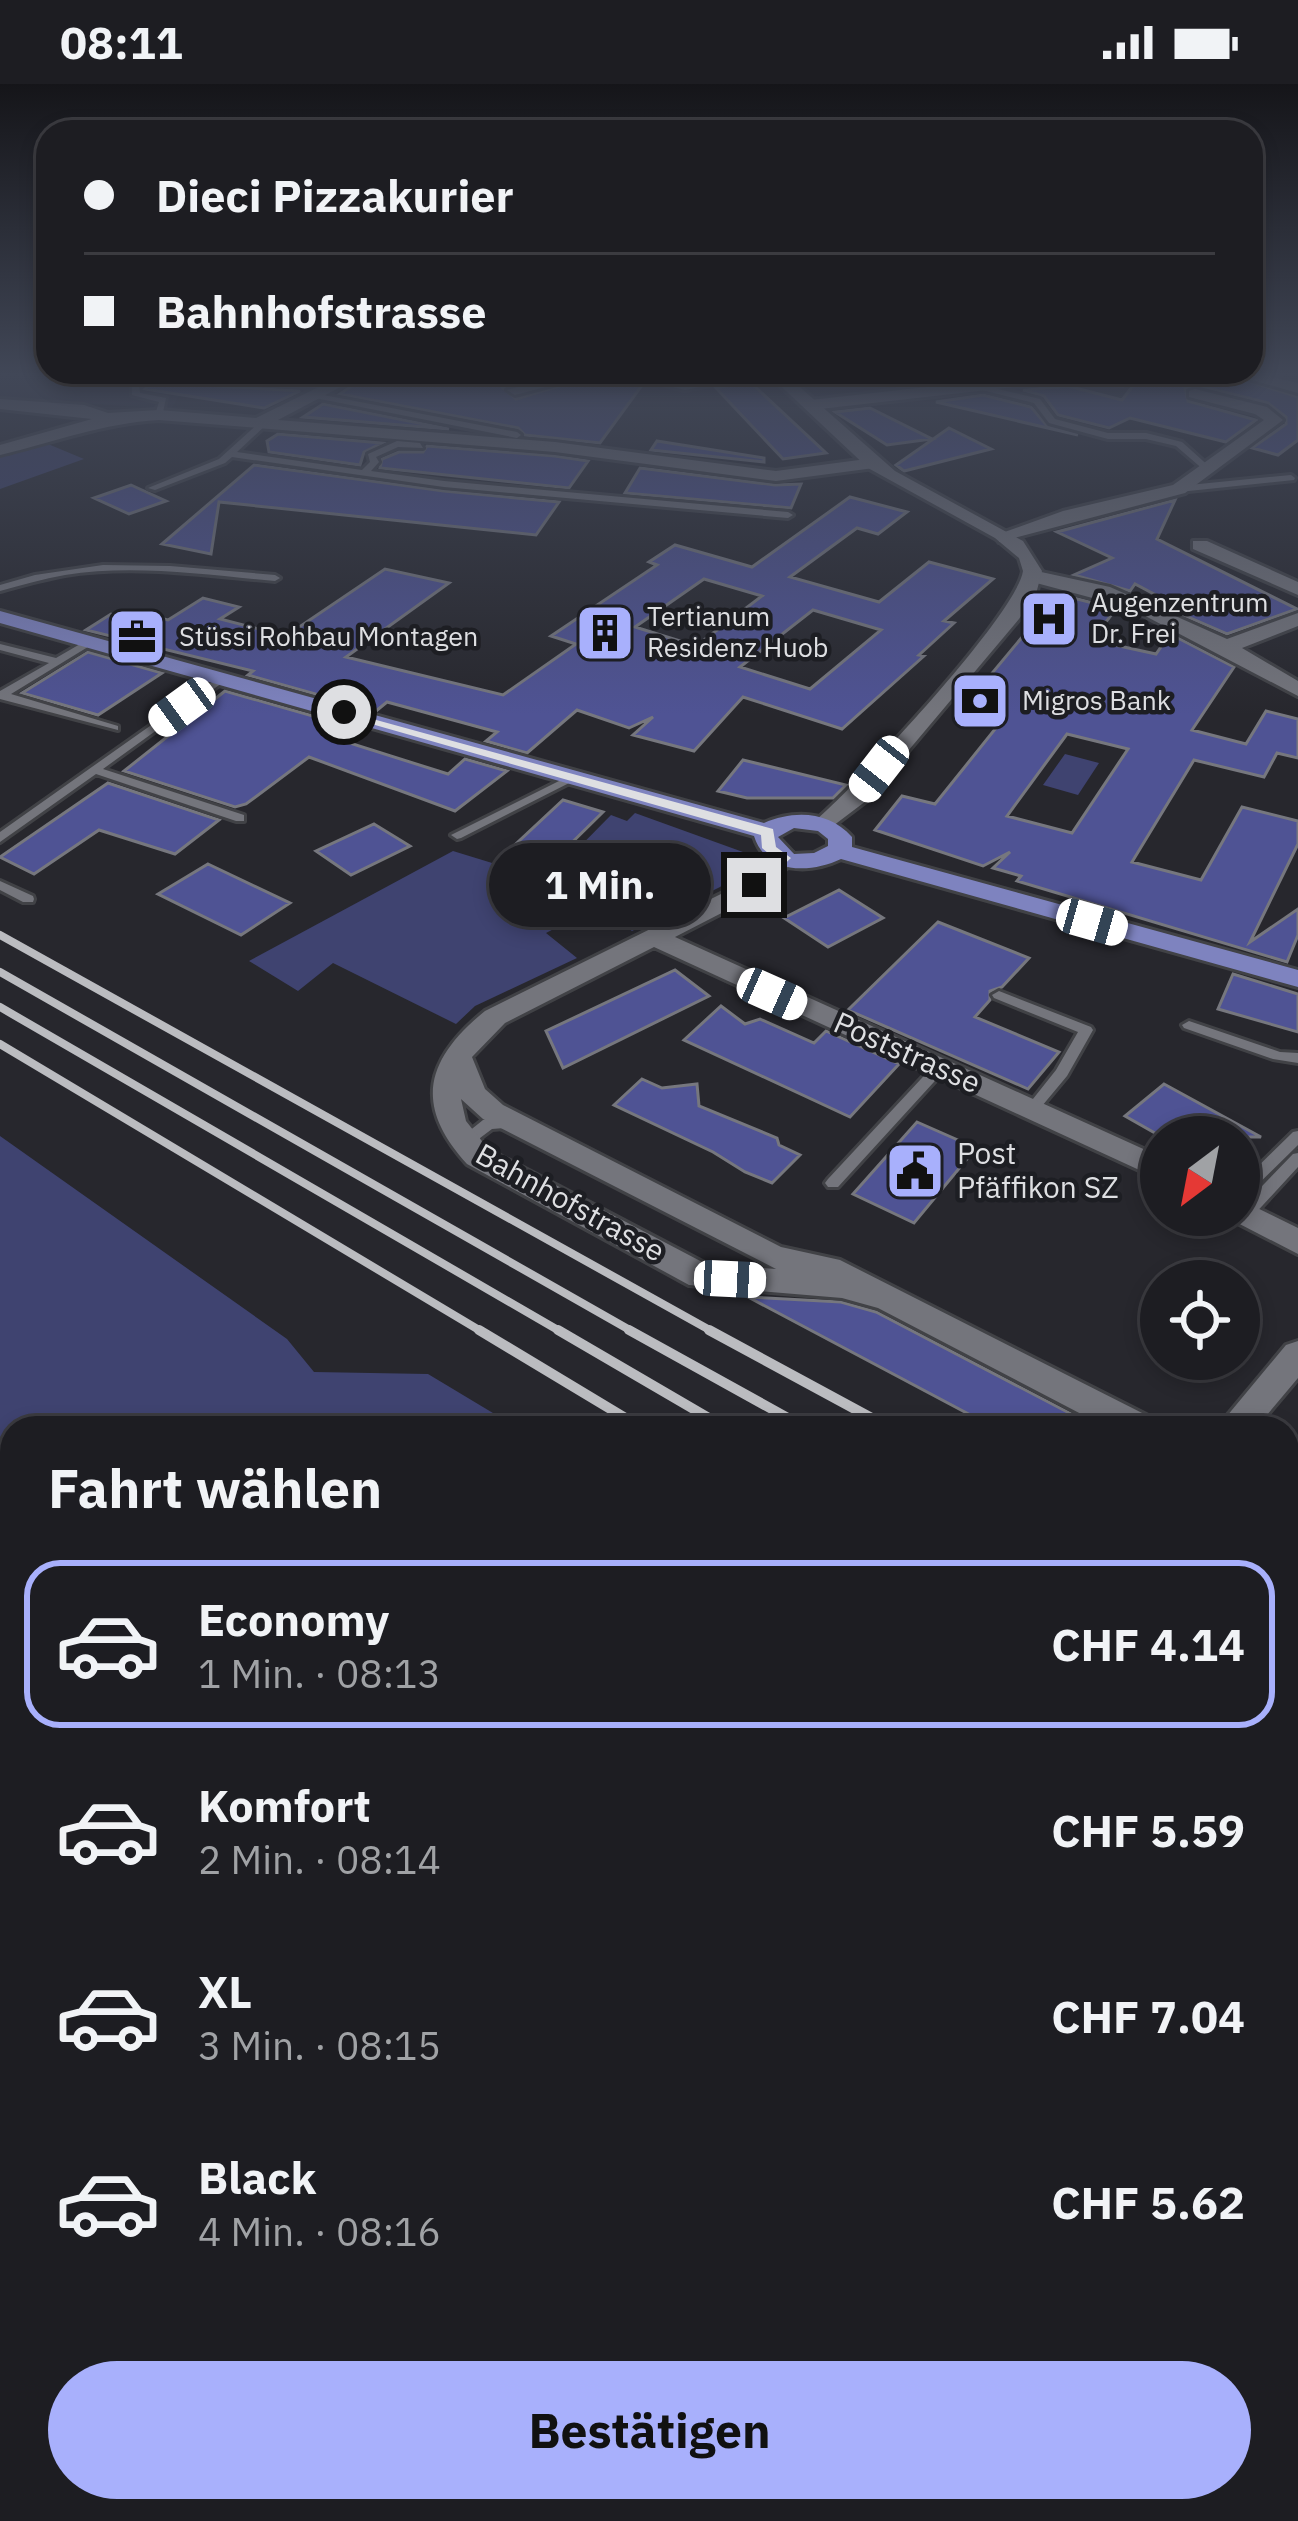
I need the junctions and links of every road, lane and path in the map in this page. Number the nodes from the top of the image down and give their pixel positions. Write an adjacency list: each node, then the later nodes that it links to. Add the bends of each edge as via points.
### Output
1 (487, 488): 5 (lane)
2 (918, 488): 6 (street)
3 (1194, 488): 4 (lane)
4 (1179, 489): 6 (street)
5 (788, 514)
6 (1006, 538): 8 (street, via 1026,555)
7 (1200, 545): 11 (street)
8 (1032, 576): 16 (street, via 1124,595); 25 (street, via 1012,615)
9 (275, 578): 10 (lane, via 67,568)
10 (0, 588)
11 (1298, 589)
12 (0, 616): 14 (main road)
13 (1298, 619): 16 (street)
14 (91, 642): 17 (lane); 18 (main road)
15 (0, 646): 17 (lane)
16 (1226, 647): 19 (street)
17 (55, 662): 20 (lane)
18 (222, 678): 22 (lane); 23 (main road)
19 (1298, 690)
20 (1, 696): 21 (lane)
21 (114, 728)
22 (94, 770): 24 (lane); 28 (lane)
23 (573, 777): 26 (main road); 27 (lane)
24 (240, 818)
25 (825, 824): 26 (main road, via 792,820); 29 (main road, via 840,837)
26 (768, 832): 30 (main road, via 769,848)
27 (457, 835)
28 (0, 838)
29 (838, 851): 30 (main road, via 818,861); 34 (main road)
30 (784, 858): 33 (street, Bahnhofstrasse, via 744,891)
31 (0, 885): 32 (lane)
32 (28, 898)
33 (653, 937): 38 (street, Bahnhofstrasse, via 495,1016); 39 (street, Poststrasse)
34 (1298, 979)
35 (999, 995): 40 (lane, via 1086,1030)
36 (1189, 1025): 37 (lane)
37 (1298, 1058)
38 (459, 1059): 41 (street, Bahnhofstrasse, via 480,1103); 43 (street, Bahnhofstrasse, via 443,1084 445,1107)
39 (939, 1067): 40 (street, Poststrasse); 46 (lane)
40 (1032, 1109): 44 (street, Poststrasse)
41 (524, 1127): 43 (lane, via 482,1127 471,1141); 51 (street, Bahnhofstrasse)
42 (1298, 1136): 47 (lane)
43 (478, 1157): 51 (street, Bahnhofstrasse, via 700,1276)
44 (1140, 1158)
45 (1298, 1158): 48 (lane)
46 (833, 1183)
47 (1260, 1183)
48 (1260, 1190)
49 (1260, 1218): 50 (street)
50 (1298, 1242)
51 (770, 1269): 53 (street, Bahnhofstrasse, via 877,1296)
52 (1298, 1354): 54 (street)
53 (1116, 1416)
54 (1245, 1416)

